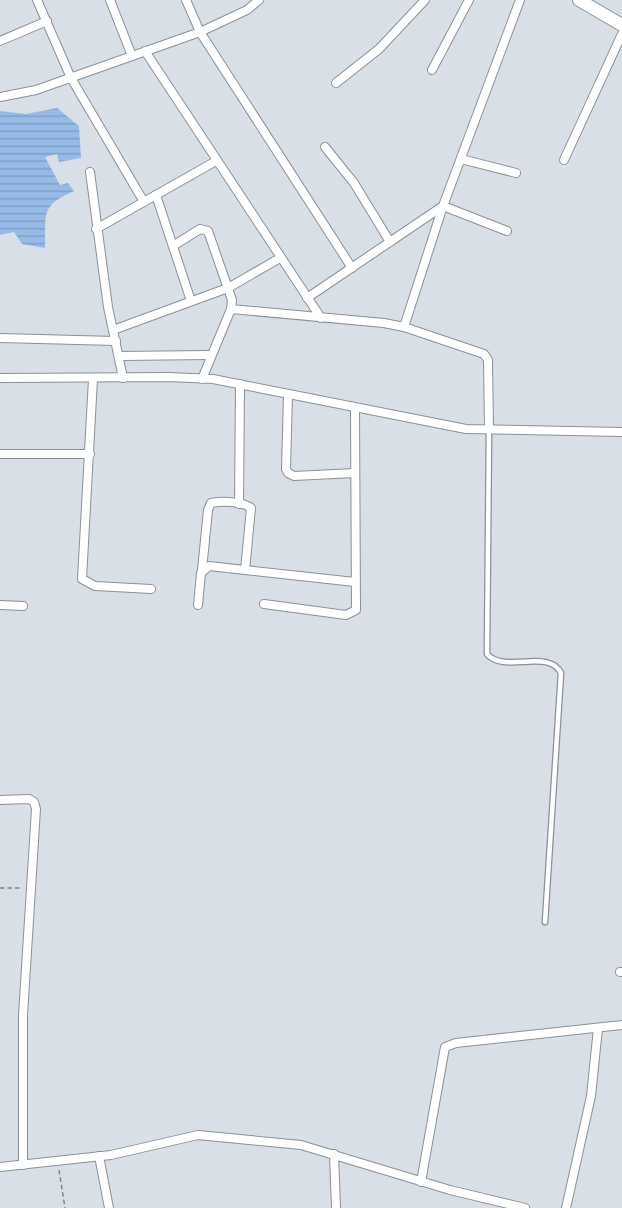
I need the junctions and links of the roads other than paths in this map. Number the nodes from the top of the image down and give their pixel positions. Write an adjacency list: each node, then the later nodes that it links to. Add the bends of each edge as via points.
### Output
1 (37, 0): 9 (street)
2 (110, 0): 15 (street)
3 (186, 0): 11 (street)
4 (259, 0): 11 (street, via 248,10)
5 (425, 0): 18 (street, via 379,49)
6 (469, 0): 16 (street)
7 (520, 0): 21 (street)
8 (579, 0): 10 (street)
9 (47, 21): 13 (street); 17 (street)
10 (622, 25)
11 (200, 32): 14 (street); 34 (street)
12 (622, 34): 22 (street)
13 (0, 41)
14 (146, 51): 15 (street); 23 (street)
15 (132, 56): 17 (street)
16 (432, 70)
17 (71, 78): 19 (street); 27 (street)
18 (336, 83)
19 (0, 97)
20 (325, 147): 31 (street, via 354,183)
21 (460, 159): 25 (street); 28 (street)
22 (564, 160)
23 (216, 161): 26 (street); 33 (street)
24 (90, 172): 29 (street)
25 (516, 173)
26 (156, 195): 27 (street); 32 (street)
27 (144, 202): 29 (street)
28 (443, 206): 30 (street); 31 (street); 40 (street)
29 (96, 229): 41 (street)
30 (507, 231)
31 (390, 242): 34 (street)
32 (173, 246): 35 (street, via 196,231 208,231); 37 (street)
33 (280, 258): 35 (street); 36 (street)
34 (352, 268): 36 (street)
35 (228, 288): 37 (street); 38 (street)
36 (307, 298): 39 (street)
37 (191, 301): 41 (street)
38 (231, 309): 39 (street); 44 (street)
39 (321, 318): 40 (street)
40 (404, 327): 53 (street, via 486,355)
41 (113, 330): 43 (street)
42 (0, 338): 43 (street)
43 (116, 341): 45 (street)
44 (210, 355): 45 (street); 49 (street)
45 (119, 356): 47 (street)
46 (0, 378): 48 (street)
47 (123, 378): 48 (street); 49 (street)
48 (93, 379): 56 (street)
49 (201, 379): 50 (street)
50 (240, 384): 51 (street); 58 (street)
51 (288, 395): 52 (street); 57 (street, via 288,473)
52 (355, 409): 53 (street); 57 (street)
53 (489, 430): 54 (street); 68 (lane, via 487,654 494,660 554,665 562,677)
54 (622, 432)
55 (0, 454): 56 (street)
56 (90, 454): 62 (street, via 82,579 95,586)
57 (355, 473): 61 (street)
58 (239, 504): 59 (street, via 214,502 209,507); 60 (street, via 252,511)
59 (202, 570): 60 (street, via 209,566); 65 (street)
60 (245, 570): 61 (street)
61 (355, 582): 63 (street, via 356,610 350,614)
62 (151, 589)
63 (264, 604)
64 (0, 605): 66 (street)
65 (198, 605)
66 (23, 606)
67 (0, 800): 73 (street, via 29,799 35,804 23,1015)
68 (545, 922)
69 (622, 1025): 70 (street)
70 (598, 1028): 75 (street, via 445,1047); 79 (street, via 591,1096)
71 (334, 1154): 72 (street, via 301,1145 198,1135); 75 (street); 77 (street)
72 (99, 1156): 73 (street); 76 (street)
73 (23, 1165): 74 (street)
74 (0, 1167)
75 (421, 1182): 78 (street)
76 (109, 1208)
77 (336, 1208)
78 (524, 1208)
79 (566, 1208)

